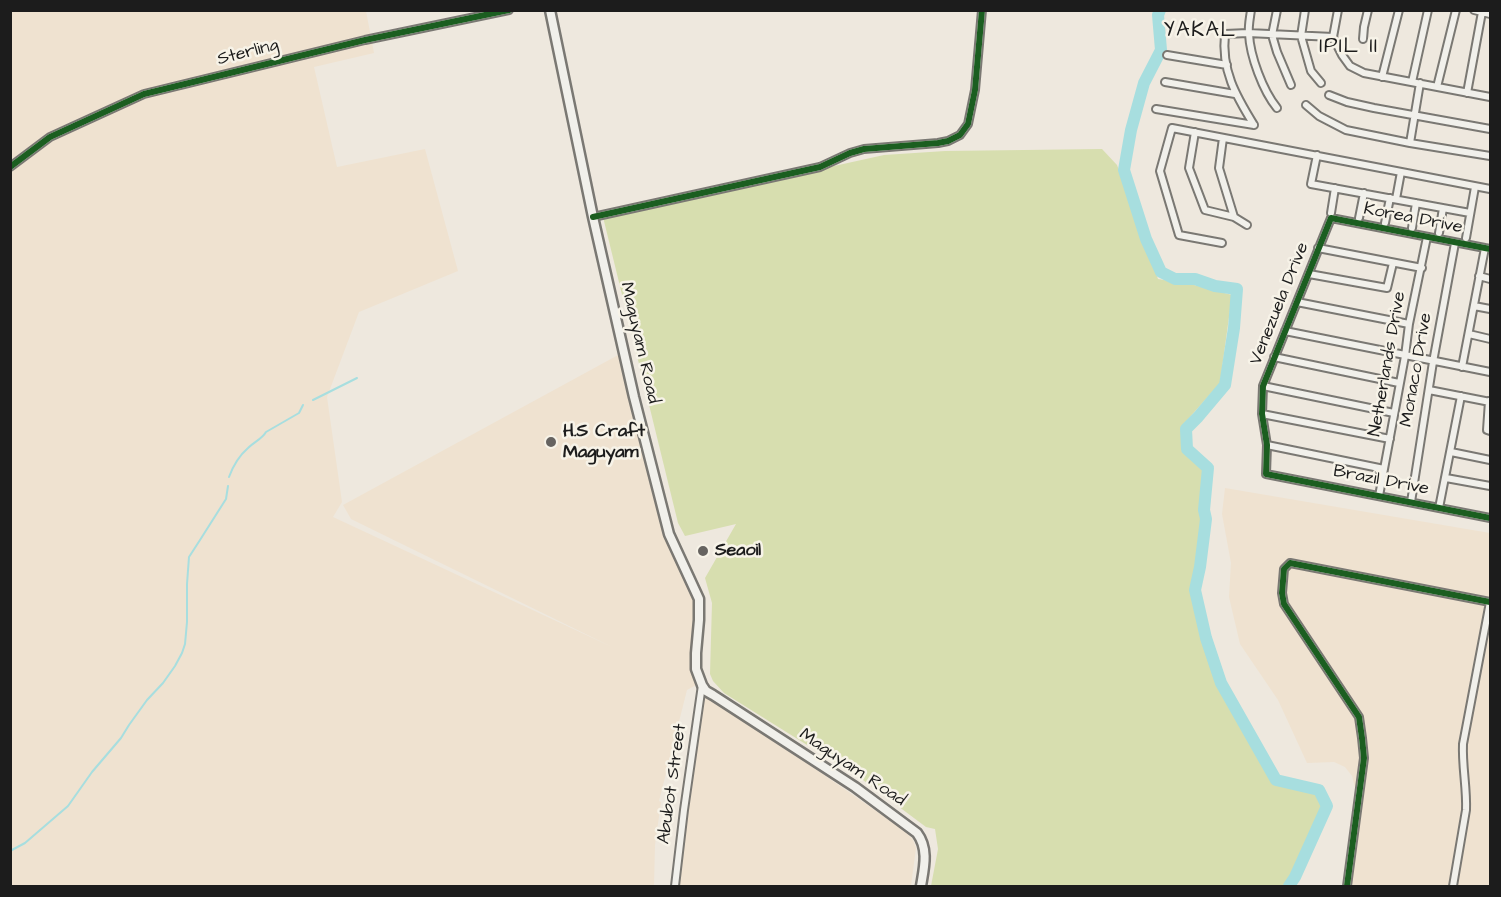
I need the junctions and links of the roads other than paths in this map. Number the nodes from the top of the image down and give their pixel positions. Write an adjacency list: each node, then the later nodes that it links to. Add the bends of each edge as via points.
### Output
1 (509, 10): 43 (street, Sterling, via 144,94 51,136)
2 (550, 10): 54 (main road, Maguyam Road)
3 (982, 10): 54 (street, via 975,90 968,123 960,135 938,143 864,149 820,167)
4 (1251, 10): 15 (street)
5 (1277, 10): 16 (street)
6 (1305, 10): 17 (street)
7 (1338, 10): 18 (street)
8 (1368, 10): 19 (street)
9 (1399, 10): 22 (street)
10 (1428, 10): 24 (street)
11 (1456, 10): 28 (street)
12 (1474, 10): 13 (street)
13 (1482, 12): 14 (street); 29 (street)
14 (1491, 14)
15 (1248, 33): 16 (street); 21 (street, via 1225,34 1223,50); 34 (street, via 1259,76)
16 (1272, 35): 17 (street); 27 (street)
17 (1302, 36): 18 (street); 25 (street, via 1311,70)
18 (1333, 37): 22 (street, via 1350,66)
19 (1363, 39)
20 (1167, 55): 21 (street)
21 (1227, 65): 30 (street)
22 (1382, 77): 24 (street)
23 (1166, 82): 30 (street)
24 (1412, 82): 26 (street)
25 (1321, 83)
26 (1420, 83): 28 (street); 36 (street)
27 (1291, 85)
28 (1437, 87): 29 (street)
29 (1467, 93): 32 (street)
30 (1235, 94): 35 (street, via 1254,125)
31 (1329, 95): 36 (street)
32 (1491, 97)
33 (1306, 105): 40 (street, via 1346,130)
34 (1277, 108)
35 (1156, 109)
36 (1414, 115): 37 (street); 40 (street)
37 (1491, 129)
38 (1195, 132): 39 (street); 55 (street, via 1189,168 1205,210); 63 (street, via 1172,128 1160,171 1179,235)
39 (1223, 138): 41 (street); 55 (street, via 1219,168)
40 (1410, 143): 42 (street)
41 (1317, 155): 44 (street); 46 (street, via 1311,184)
42 (1491, 156)
43 (10, 167)
44 (1401, 172): 45 (street); 49 (street)
45 (1475, 187): 47 (street); 52 (street)
46 (1335, 188): 48 (street); 53 (street, Venezuela Drive)
47 (1491, 189)
48 (1364, 193): 49 (street); 56 (street)
49 (1393, 199): 50 (street); 57 (street)
50 (1416, 203): 51 (street); 59 (street)
51 (1443, 208): 52 (street); 60 (street)
52 (1470, 213): 62 (street)
53 (1331, 216): 61 (street, Korea Drive); 65 (street, Venezuela Drive)
54 (593, 217): 105 (main road, Maguyam Road, via 669,534 699,599 696,663)
55 (1234, 217): 58 (street)
56 (1359, 218)
57 (1385, 223)
58 (1247, 225)
59 (1412, 228)
60 (1438, 233)
61 (1427, 237): 64 (street, Korea Drive); 68 (street, Netherlands Drive)
62 (1466, 238)
63 (1222, 243)
64 (1455, 243): 66 (street, Korea Drive); 81 (street, Monaco Drive)
65 (1318, 248): 67 (street); 69 (street, Venezuela Drive)
66 (1488, 249): 70 (street)
67 (1393, 263): 68 (street); 69 (street, via 1388,288)
68 (1422, 268): 75 (street, Netherlands Drive)
69 (1309, 274): 72 (street, Venezuela Drive)
70 (1479, 276): 71 (street); 73 (street)
71 (1491, 279)
72 (1297, 302): 75 (street); 76 (street, Venezuela Drive)
73 (1474, 306): 74 (street); 77 (street)
74 (1491, 309)
75 (1409, 324): 79 (street, Netherlands Drive)
76 (1285, 332): 79 (street); 80 (street, Venezuela Drive)
77 (1469, 334): 78 (street); 82 (street)
78 (1491, 339)
79 (1405, 356): 81 (street); 84 (street, Netherlands Drive)
80 (1274, 357): 84 (street); 85 (street, Venezuela Drive)
81 (1433, 362): 82 (street); 86 (street, Monaco Drive)
82 (1462, 367): 83 (street)
83 (1491, 372)
84 (1399, 383): 89 (street, Netherlands Drive)
85 (1263, 386): 89 (street); 90 (street, Venezuela Drive)
86 (1429, 390): 87 (street); 101 (street, Monaco Drive)
87 (1461, 396): 88 (street); 94 (street)
88 (1490, 401): 91 (street, via 1487,430)
89 (1394, 413): 92 (street, Netherlands Drive)
90 (1262, 414): 92 (street); 93 (street, Venezuela Drive)
91 (1491, 431)
92 (1390, 439): 96 (street, Netherlands Drive)
93 (1268, 445): 96 (street); 97 (street, Venezuela Drive)
94 (1451, 452): 95 (street); 98 (street)
95 (1491, 460)
96 (1384, 469): 100 (street, Netherlands Drive)
97 (1266, 474): 100 (street, Brazil Drive)
98 (1446, 478): 99 (street); 102 (street)
99 (1491, 486)
100 (1379, 496): 101 (street, Brazil Drive)
101 (1411, 502): 102 (street, Brazil Drive)
102 (1439, 507): 103 (street, Brazil Drive)
103 (1491, 518)
104 (1491, 602): 108 (street, via 1290,563 1284,568 1284,604 1359,717 1364,758); 109 (street, via 1463,744 1467,798)
105 (702, 685): 106 (street, Abubot Street); 107 (main road, Maguyam Road, via 917,833 925,854)
106 (675, 886)
107 (921, 886)
108 (1347, 886)
109 (1452, 886)

